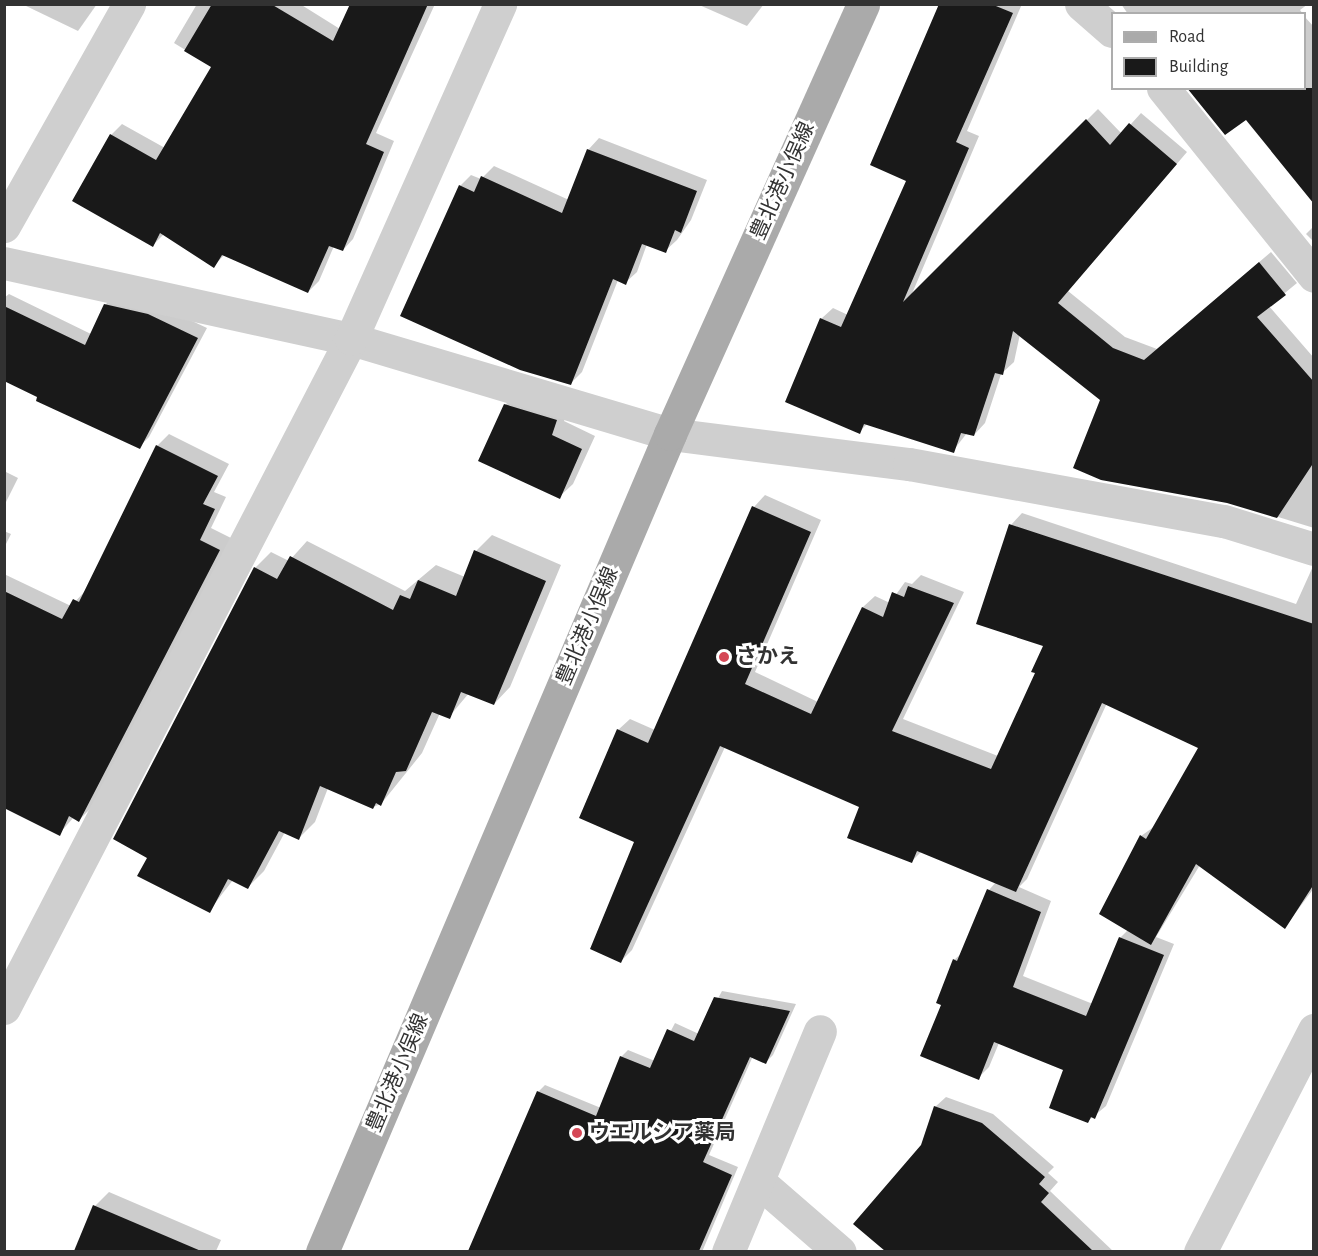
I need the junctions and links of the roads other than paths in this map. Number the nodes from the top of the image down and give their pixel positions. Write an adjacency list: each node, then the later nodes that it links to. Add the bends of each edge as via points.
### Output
1 (129, 4): 7 (street)
2 (500, 4): 10 (street)
3 (862, 4): 11 (main road, 豊北港小俣線)
4 (1081, 4): 5 (street)
5 (1111, 28)
6 (1165, 90): 9 (street)
7 (4, 226)
8 (4, 263): 10 (street)
9 (1314, 276)
10 (351, 339): 11 (street); 13 (street)
11 (670, 434): 12 (street, via 933,468 1224,521); 17 (main road, 豊北港小俣線)
12 (1314, 549)
13 (4, 1008)
14 (1314, 1030): 20 (street)
15 (820, 1031): 16 (street)
16 (758, 1181): 18 (street); 19 (street)
17 (322, 1251)
18 (728, 1251)
19 (840, 1251)
20 (1200, 1251)

